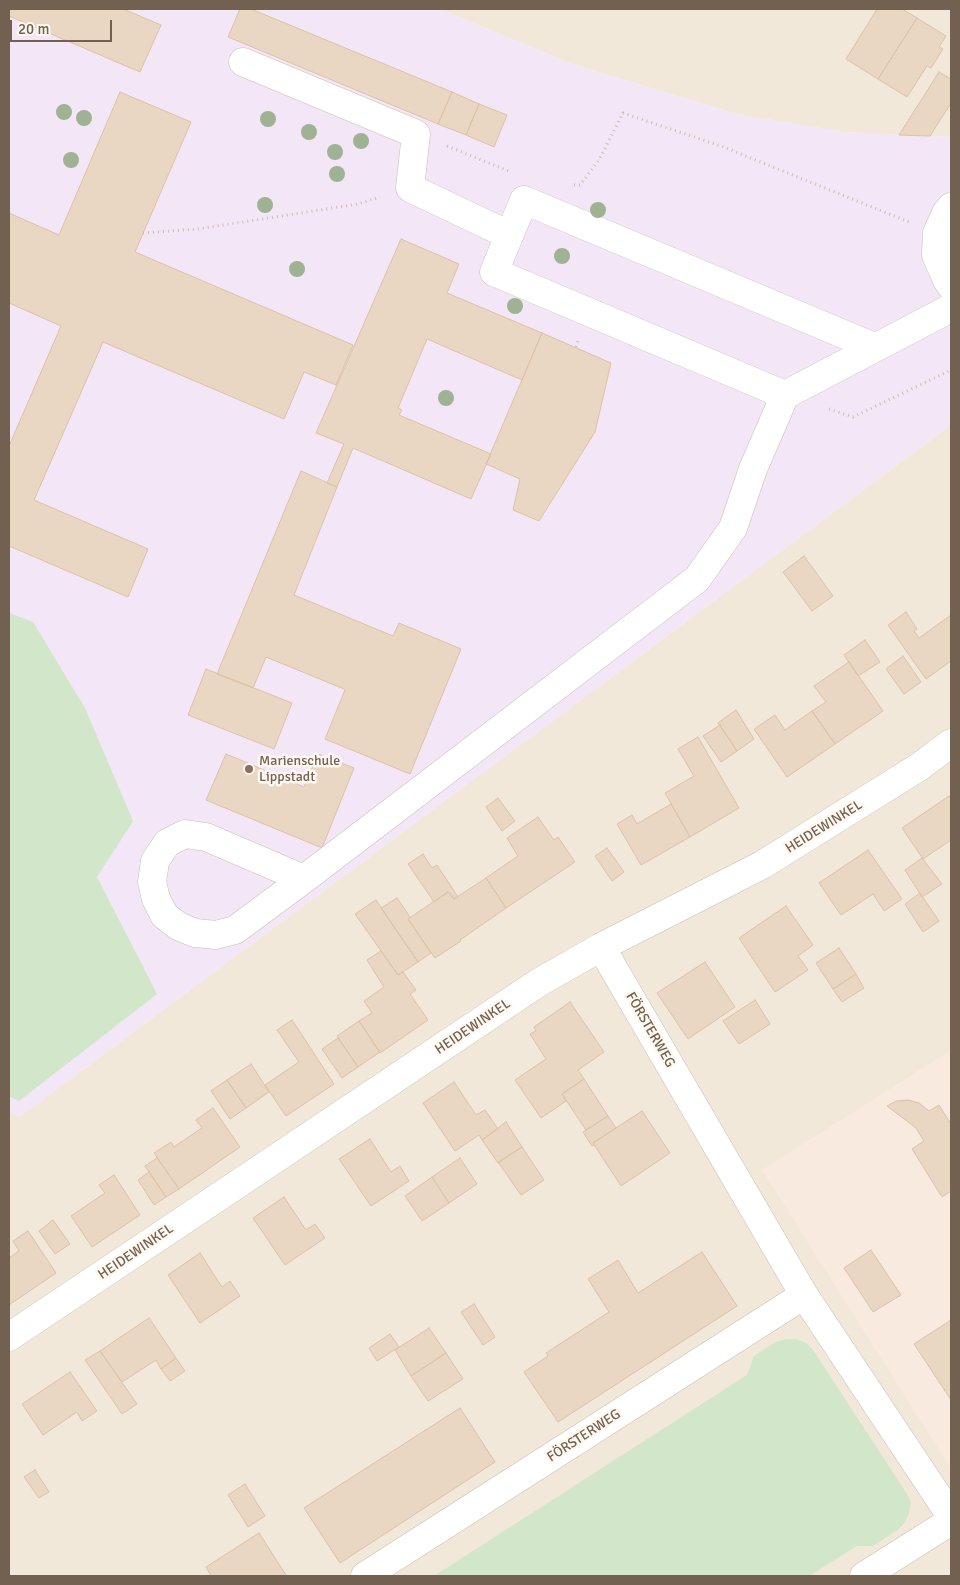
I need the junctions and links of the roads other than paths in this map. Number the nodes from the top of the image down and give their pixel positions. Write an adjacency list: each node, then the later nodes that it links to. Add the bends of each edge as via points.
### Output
1 (243, 62): 3 (street, via 416,134 410,188)
2 (951, 207): 4 (street, via 937,233 936,255)
3 (510, 235): 6 (street, via 524,200); 7 (street, via 494,272)
4 (951, 286)
5 (951, 308): 6 (street)
6 (874, 348): 7 (street)
7 (785, 395): 9 (street, via 753,469 733,528 697,579)
8 (951, 743): 10 (street, HEIDEWINKEL, via 919,767 762,865)
9 (304, 879): 9 (street, via 234,930 216,934 195,933 164,915 152,882 155,861 167,842 185,834 206,837)
10 (601, 946): 11 (street, FÖRSTERWEG); 12 (street, HEIDEWINKEL, via 538,983)
11 (804, 1295): 13 (street, FÖRSTERWEG); 15 (street, FÖRSTERWEG)
12 (9, 1337)
13 (951, 1516)
14 (951, 1521): 16 (street)
15 (365, 1576)
16 (864, 1576)

